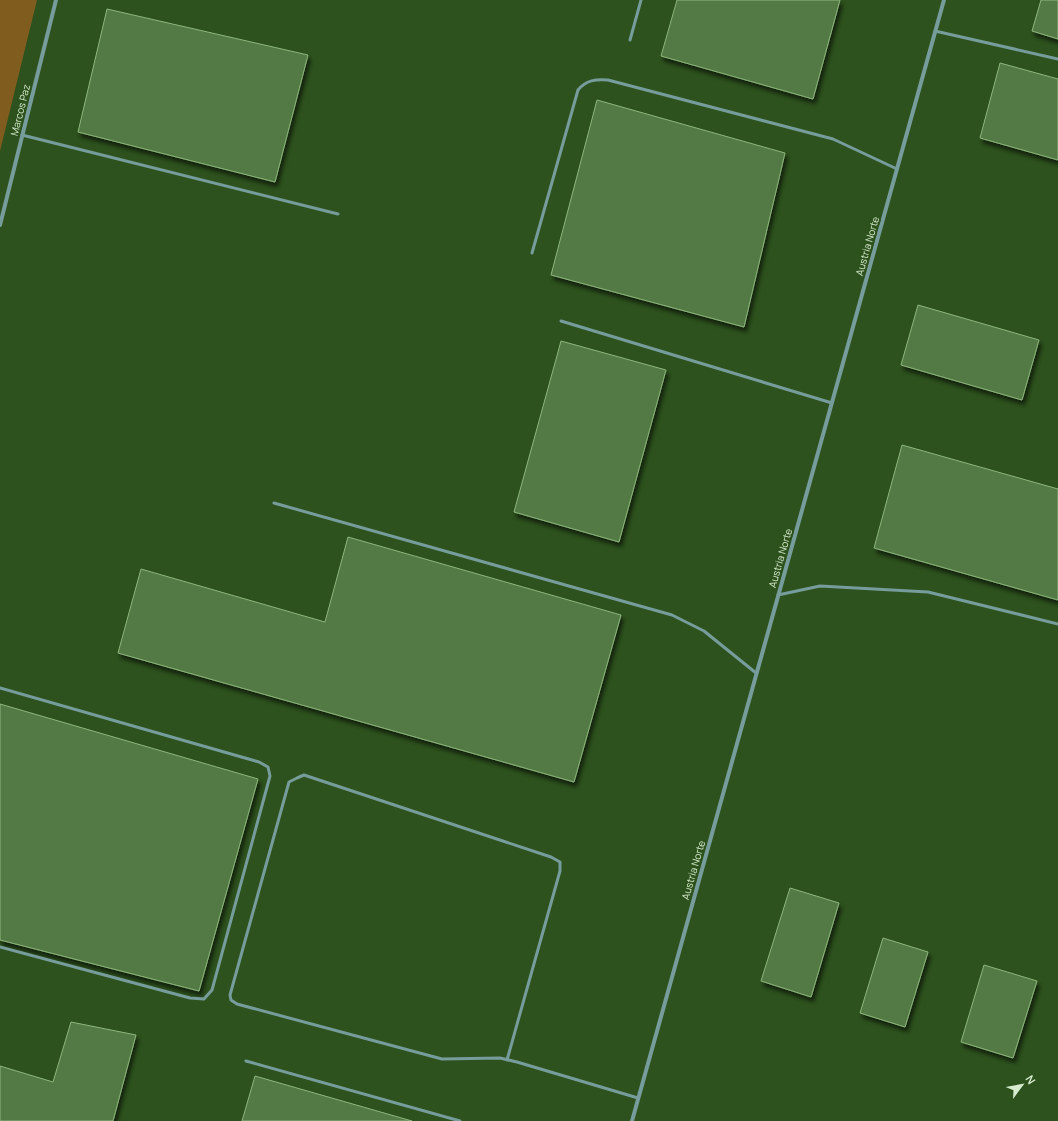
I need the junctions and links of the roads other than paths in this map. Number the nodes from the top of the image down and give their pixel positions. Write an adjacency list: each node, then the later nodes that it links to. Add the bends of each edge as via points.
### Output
1 (56, 0): 7 (street, Marcos Paz)
2 (641, 0): 5 (lane)
3 (944, 0): 4 (street, Austria Norte)
4 (935, 31): 6 (lane); 8 (street, Austria Norte)
5 (630, 40)
6 (1058, 59)
7 (22, 135): 9 (lane); 10 (street, Marcos Paz)
8 (897, 169): 11 (lane, via 833,139 608,80 595,79 582,85 578,90); 13 (street, Austria Norte)
9 (338, 214)
10 (0, 225)
11 (532, 253)
12 (561, 321): 13 (lane)
13 (832, 403): 15 (street, Austria Norte)
14 (274, 503): 17 (lane, via 672,615 704,631)
15 (778, 595): 16 (lane, via 820,586 928,592); 17 (street, Austria Norte)
16 (1058, 624)
17 (756, 674): 22 (street, Austria Norte)
18 (0, 688): 19 (lane, via 259,762 268,767 270,776 212,990 204,999 190,998)
19 (0, 947)
20 (507, 1060): 20 (lane, via 442,1059 236,1004 231,1000 230,995 289,782 304,775 560,862 560,871); 22 (lane)
21 (246, 1061): 23 (lane)
22 (638, 1098): 24 (street, Austria Norte)
23 (460, 1121)
24 (632, 1121)

